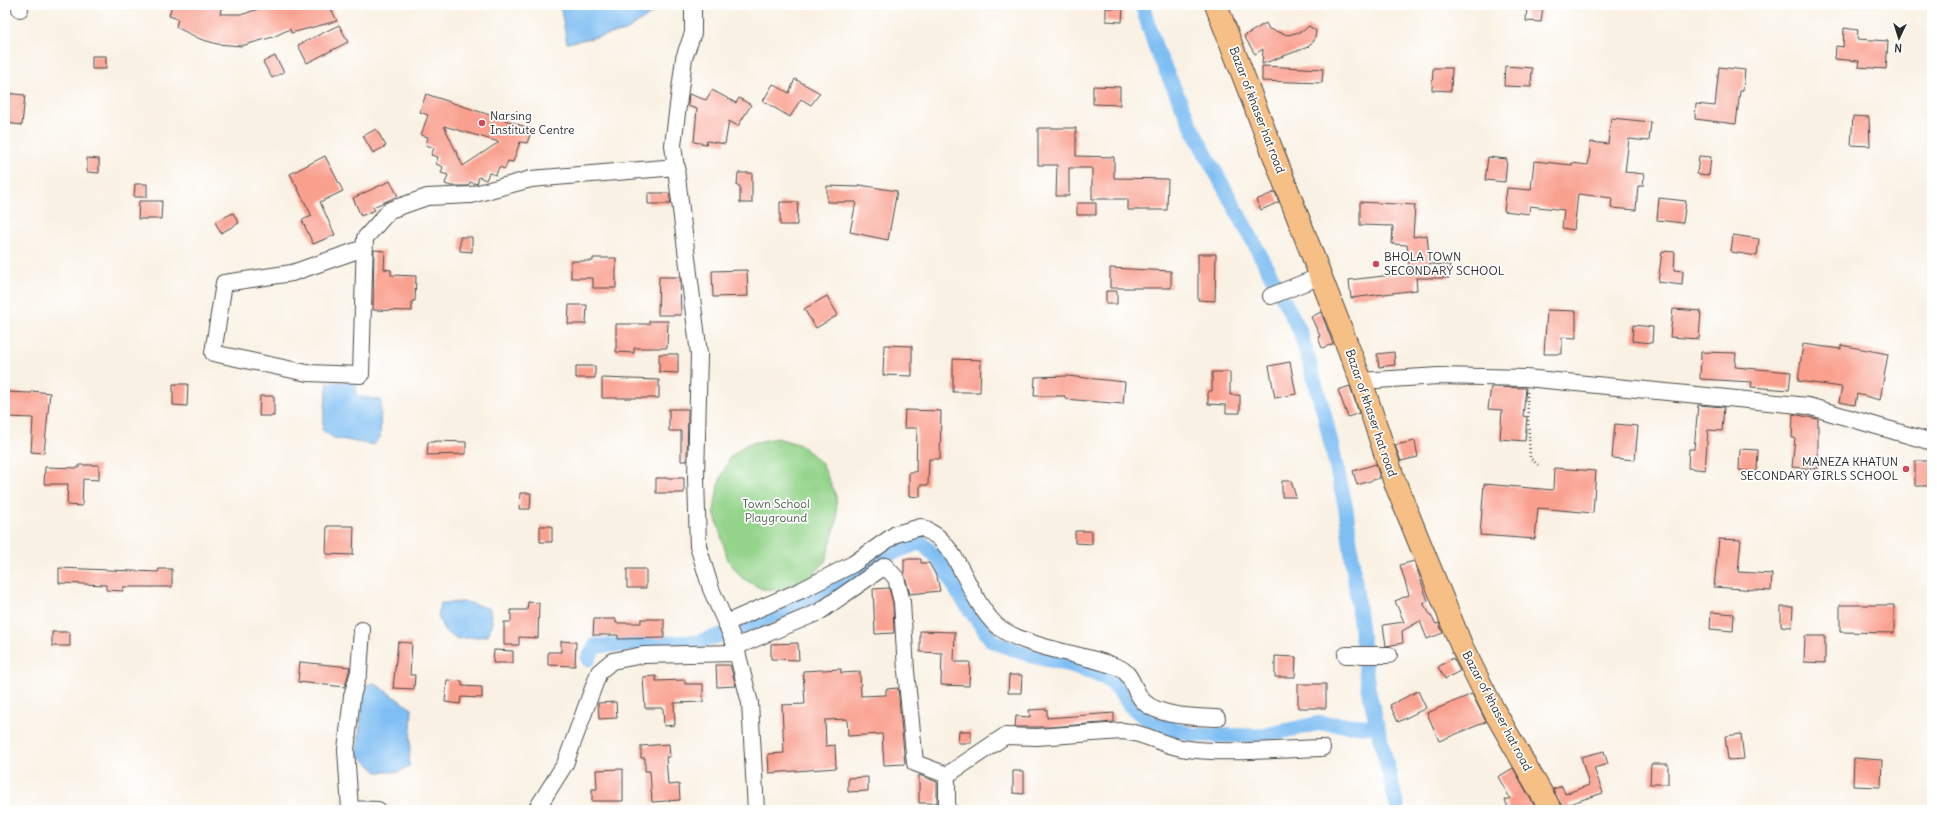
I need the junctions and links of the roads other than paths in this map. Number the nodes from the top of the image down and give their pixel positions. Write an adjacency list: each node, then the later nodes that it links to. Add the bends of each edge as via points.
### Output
1 (693, 5): 3 (street, via 693,33 684,58 673,145)
2 (1216, 5): 5 (main road, Bazar of khaser hat road)
3 (676, 168): 4 (street, via 531,179 470,195 427,197 390,210 365,238); 9 (street, via 699,354 696,478 698,546 710,589)
4 (364, 248): 4 (street, via 292,273 224,283 213,353 307,373 361,375)
5 (1314, 279): 6 (street); 7 (main road, Bazar of khaser hat road)
6 (1271, 296)
7 (1361, 381): 8 (street, via 1438,376 1526,378 1808,406); 21 (main road, Bazar of khaser hat road, via 1394,480 1462,647 1493,709)
8 (1932, 442)
9 (725, 621): 11 (street); 14 (street, via 802,590 853,564 896,534 921,527 940,539 996,625 1041,646 1119,667 1131,679 1144,702 1157,710)
10 (362, 630): 17 (street, via 359,672 352,696 346,750 350,809)
11 (736, 648): 16 (street, via 819,612 885,566 896,578 902,602 915,763); 18 (street, via 612,661 599,672 566,764); 19 (street, via 750,703)
12 (1346, 655): 13 (street)
13 (1389, 655)
14 (1217, 718)
15 (1322, 748): 16 (street, via 1182,748 1134,732 1122,731 1037,737 1006,736)
16 (947, 775): 20 (street)
17 (378, 810)
18 (536, 810)
19 (756, 810)
20 (947, 810)
21 (1551, 810)

